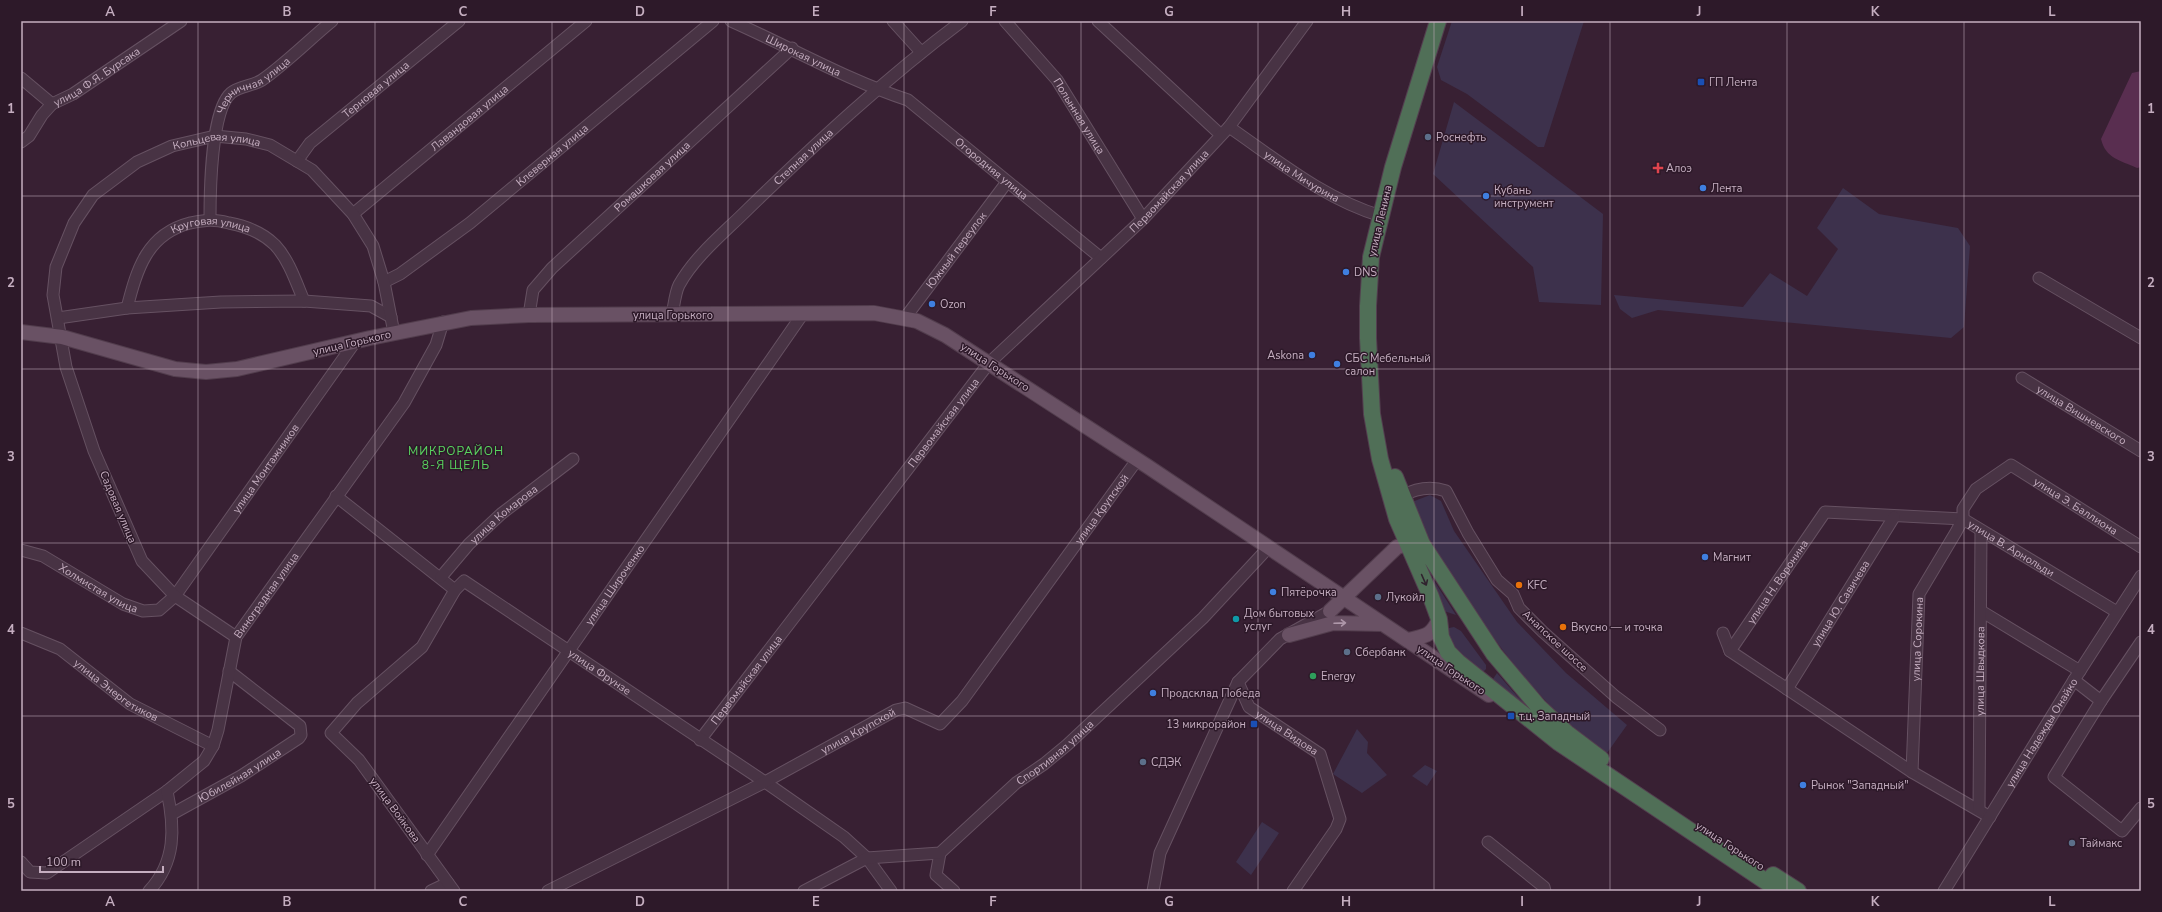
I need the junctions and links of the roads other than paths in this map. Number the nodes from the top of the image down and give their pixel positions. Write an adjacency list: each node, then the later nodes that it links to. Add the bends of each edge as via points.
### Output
1 (181, 21): 17 (street, улица Ф.Я. Бурсака, via 73,94)
2 (332, 21): 20 (street, Черничная улица, via 261,80 231,93 223,105)
3 (459, 21): 22 (street, Терновая улица, via 310,143)
4 (586, 21): 24 (street, Лавандовая улица)
5 (713, 21): 30 (street, Клеверная улица, via 470,223 400,274)
6 (731, 21): 13 (street, Широкая улица)
7 (893, 21): 14 (street)
8 (962, 21): 14 (street, Степная улица)
9 (1005, 21): 27 (street, Полынная улица, via 1057,80)
10 (1098, 21): 19 (street)
11 (1307, 21): 18 (street, Первомайская улица)
12 (1438, 21): 25 (highway, улица Ленина, via 1393,167)
13 (792, 48): 16 (street, Широкая улица); 33 (street, Ромашковая улица, via 552,268 533,290)
14 (921, 52): 16 (street, Степная улица)
15 (21, 78): 17 (street)
16 (876, 90): 23 (street, Огородняя улица, via 908,100); 34 (street, Степная улица, via 767,190 699,258 678,286)
17 (52, 104): 21 (street, улица Ф.Я. Бурсака, via 29,136)
18 (1229, 127): 19 (street, Первомайская улица); 25 (street, улица Мичурина, via 1328,193 1361,210)
19 (1221, 135): 27 (street, Первомайская улица)
20 (216, 136): 22 (street, Кольцевая улица, via 270,145); 26 (street, Черничная улица, via 211,174); 37 (street, Кольцевая улица, via 172,146 136,162 93,195 74,223 56,267 53,295)
21 (21, 142)
22 (297, 161): 24 (street, Кольцевая улица, via 312,170)
23 (1007, 182): 28 (street, Огородняя улица); 38 (street, Южный переулок)
24 (353, 214): 30 (street, Кольцевая улица, via 373,246)
25 (1381, 216): 47 (highway, улица Ленина, via 1371,257 1368,306 1370,382)
26 (210, 218): 31 (street, Круговая улица, via 259,233 275,245 290,268); 32 (street, Круговая улица, via 168,230 158,240 138,270)
27 (1143, 219): 28 (street, Первомайская улица)
28 (1101, 258): 45 (street, Первомайская улица)
29 (2039, 278): 43 (street)
30 (384, 282): 36 (street, Кольцевая улица)
31 (304, 302): 32 (street, via 221,302); 36 (street, via 371,306)
32 (127, 308): 37 (street)
33 (529, 315): 34 (main road, улица Горького); 39 (main road, улица Горького)
34 (672, 315): 35 (main road, улица Горького)
35 (802, 315): 38 (main road, улица Горького, via 874,314); 80 (street, улица Широченко)
36 (391, 317): 41 (street, Кольцевая улица)
37 (58, 318): 42 (street, Кольцевая улица)
38 (905, 318): 45 (main road, улица Горького, via 945,335)
39 (443, 322): 41 (main road, улица Горького); 52 (street, Виноградная улица, via 436,345 404,403)
40 (21, 332): 42 (main road, улица Горького)
41 (394, 333): 44 (main road, улица Горького)
42 (62, 337): 44 (main road, улица Горького, via 175,369 206,372 237,369); 67 (street, Садовая улица, via 66,367 94,451 117,507 142,561)
43 (2141, 338)
44 (355, 342): 67 (street, улица Монтажников)
45 (989, 363): 50 (main road, улица Горького); 88 (street, Первомайская улица)
46 (2022, 378): 48 (street, улица Вишневского)
47 (1375, 429): 53 (highway); 56 (highway, via 1380,459)
48 (2141, 451)
49 (573, 459): 65 (street, улица Комарова, via 501,514 469,544)
50 (1137, 460): 60 (main road, улица Горького); 92 (street, улица Крупской, via 962,701 940,724 906,708 896,710)
51 (2011, 465): 57 (street, улица Сорокина, via 1976,489 1963,509); 61 (street, улица Э. Баллиона)
52 (336, 496): 65 (street); 77 (street, Виноградная улица)
53 (1402, 496): 59 (highway); 87 (street, Анапское шоссе, via 1416,490 1446,491 1497,580 1513,594 1520,608 1616,697)
54 (1824, 512): 55 (street, улица В. Арнольди); 81 (street, улица Н. Воронина)
55 (1894, 517): 57 (street, улица В. Арнольди); 85 (street, улица Ю. Савичева)
56 (1397, 519): 59 (highway); 63 (main road, via 1395,540)
57 (1962, 519): 58 (street, улица В. Арнольди); 91 (street, улица Сорокина, via 1919,594)
58 (1981, 531): 70 (street, улица Швыдкова); 71 (street, улица В. Арнольди)
59 (1413, 538): 63 (main road); 68 (main road, via 1369,586); 72 (highway, one-way to 72); 93 (highway, улица Горького, via 1422,544 1494,654 1538,706 1563,729); 93 (main road, via 1461,617 1495,666 1572,744 1631,788)
60 (1268, 547): 68 (main road, улица Горького); 100 (street, Спортивная улица, via 1203,618 1079,734 1044,764 1016,783)
61 (2141, 547)
62 (21, 550): 67 (street, Холмистая улица, via 43,556 123,604 143,611 159,610)
63 (1386, 557): 68 (main road)
64 (2141, 576): 71 (street, улица Надежды Онайко)
65 (441, 577): 66 (street)
66 (455, 590): 80 (street, улица Фрунзе, via 464,581); 101 (street, улица Войкова, via 422,647 357,703 331,732 359,760)
67 (175, 596): 77 (street, Садовая улица)
68 (1347, 599): 69 (main road); 73 (main road, улица Горького)
69 (1330, 611): 76 (street)
70 (1981, 611): 83 (street); 96 (street, улица Швыдкова)
71 (2117, 612): 83 (street, улица Надежды Онайко)
72 (1439, 619): 78 (main road, via 1434,631 1423,637); 89 (highway, via 1448,652)
73 (1386, 625): 76 (main road, one-way to 73, via 1333,623 1365,622); 78 (main road, улица Горького)
74 (21, 633): 90 (street, улица Энергетиков, via 60,649 130,704)
75 (1723, 633): 81 (street)
76 (1289, 635): 84 (street, via 1268,650)
77 (236, 637): 82 (street, Виноградная улица)
78 (1408, 640): 89 (main road, улица Горького)
79 (2141, 642): 86 (street)
80 (570, 651): 88 (street, улица Фрунзе); 101 (street, улица Широченко)
81 (1730, 651): 85 (street)
82 (229, 671): 90 (street, Виноградная улица); 97 (street, Юбилейная улица, via 300,726 302,731 299,738 241,776)
83 (2077, 675): 86 (street); 98 (street, улица Надежды Онайко)
84 (1238, 682): 112 (street, via 1160,853); 113 (street, улица Видова, via 1249,707 1320,754 1337,807 1340,819 1336,829)
85 (1787, 689): 91 (street)
86 (2101, 701): 95 (street, via 2054,777 2122,831)
87 (1660, 730)
88 (700, 740): 92 (street, улица Фрунзе)
89 (1558, 742): 105 (highway)
90 (213, 746): 94 (street, Виноградная улица, via 204,761)
91 (1912, 772): 96 (street)
92 (766, 782): 102 (street, улица Фрунзе, via 844,837); 108 (street, улица Крупской)
93 (1641, 788): 105 (highway, улица Горького)
94 (168, 791): 97 (street); 103 (street, Виноградная улица, via 47,873 30,872)
95 (2141, 808)
96 (1979, 810): 98 (street)
97 (172, 814): 106 (street, via 171,853 158,881)
98 (1990, 817): 115 (street, улица Надежды Онайко)
99 (1488, 842): 114 (street, via 1544,887)
100 (940, 853): 102 (street); 111 (street, via 936,875)
101 (427, 855): 104 (street, улица Войкова)
102 (867, 858): 109 (street); 110 (street, улица Фрунзе)
103 (21, 862)
104 (451, 887): 107 (street)
105 (1790, 890)
106 (149, 891)
107 (431, 891)
108 (548, 891)
109 (804, 891)
110 (892, 891)
111 (954, 891)
112 (1153, 891)
113 (1293, 891)
114 (1545, 891)
115 (1944, 891)

